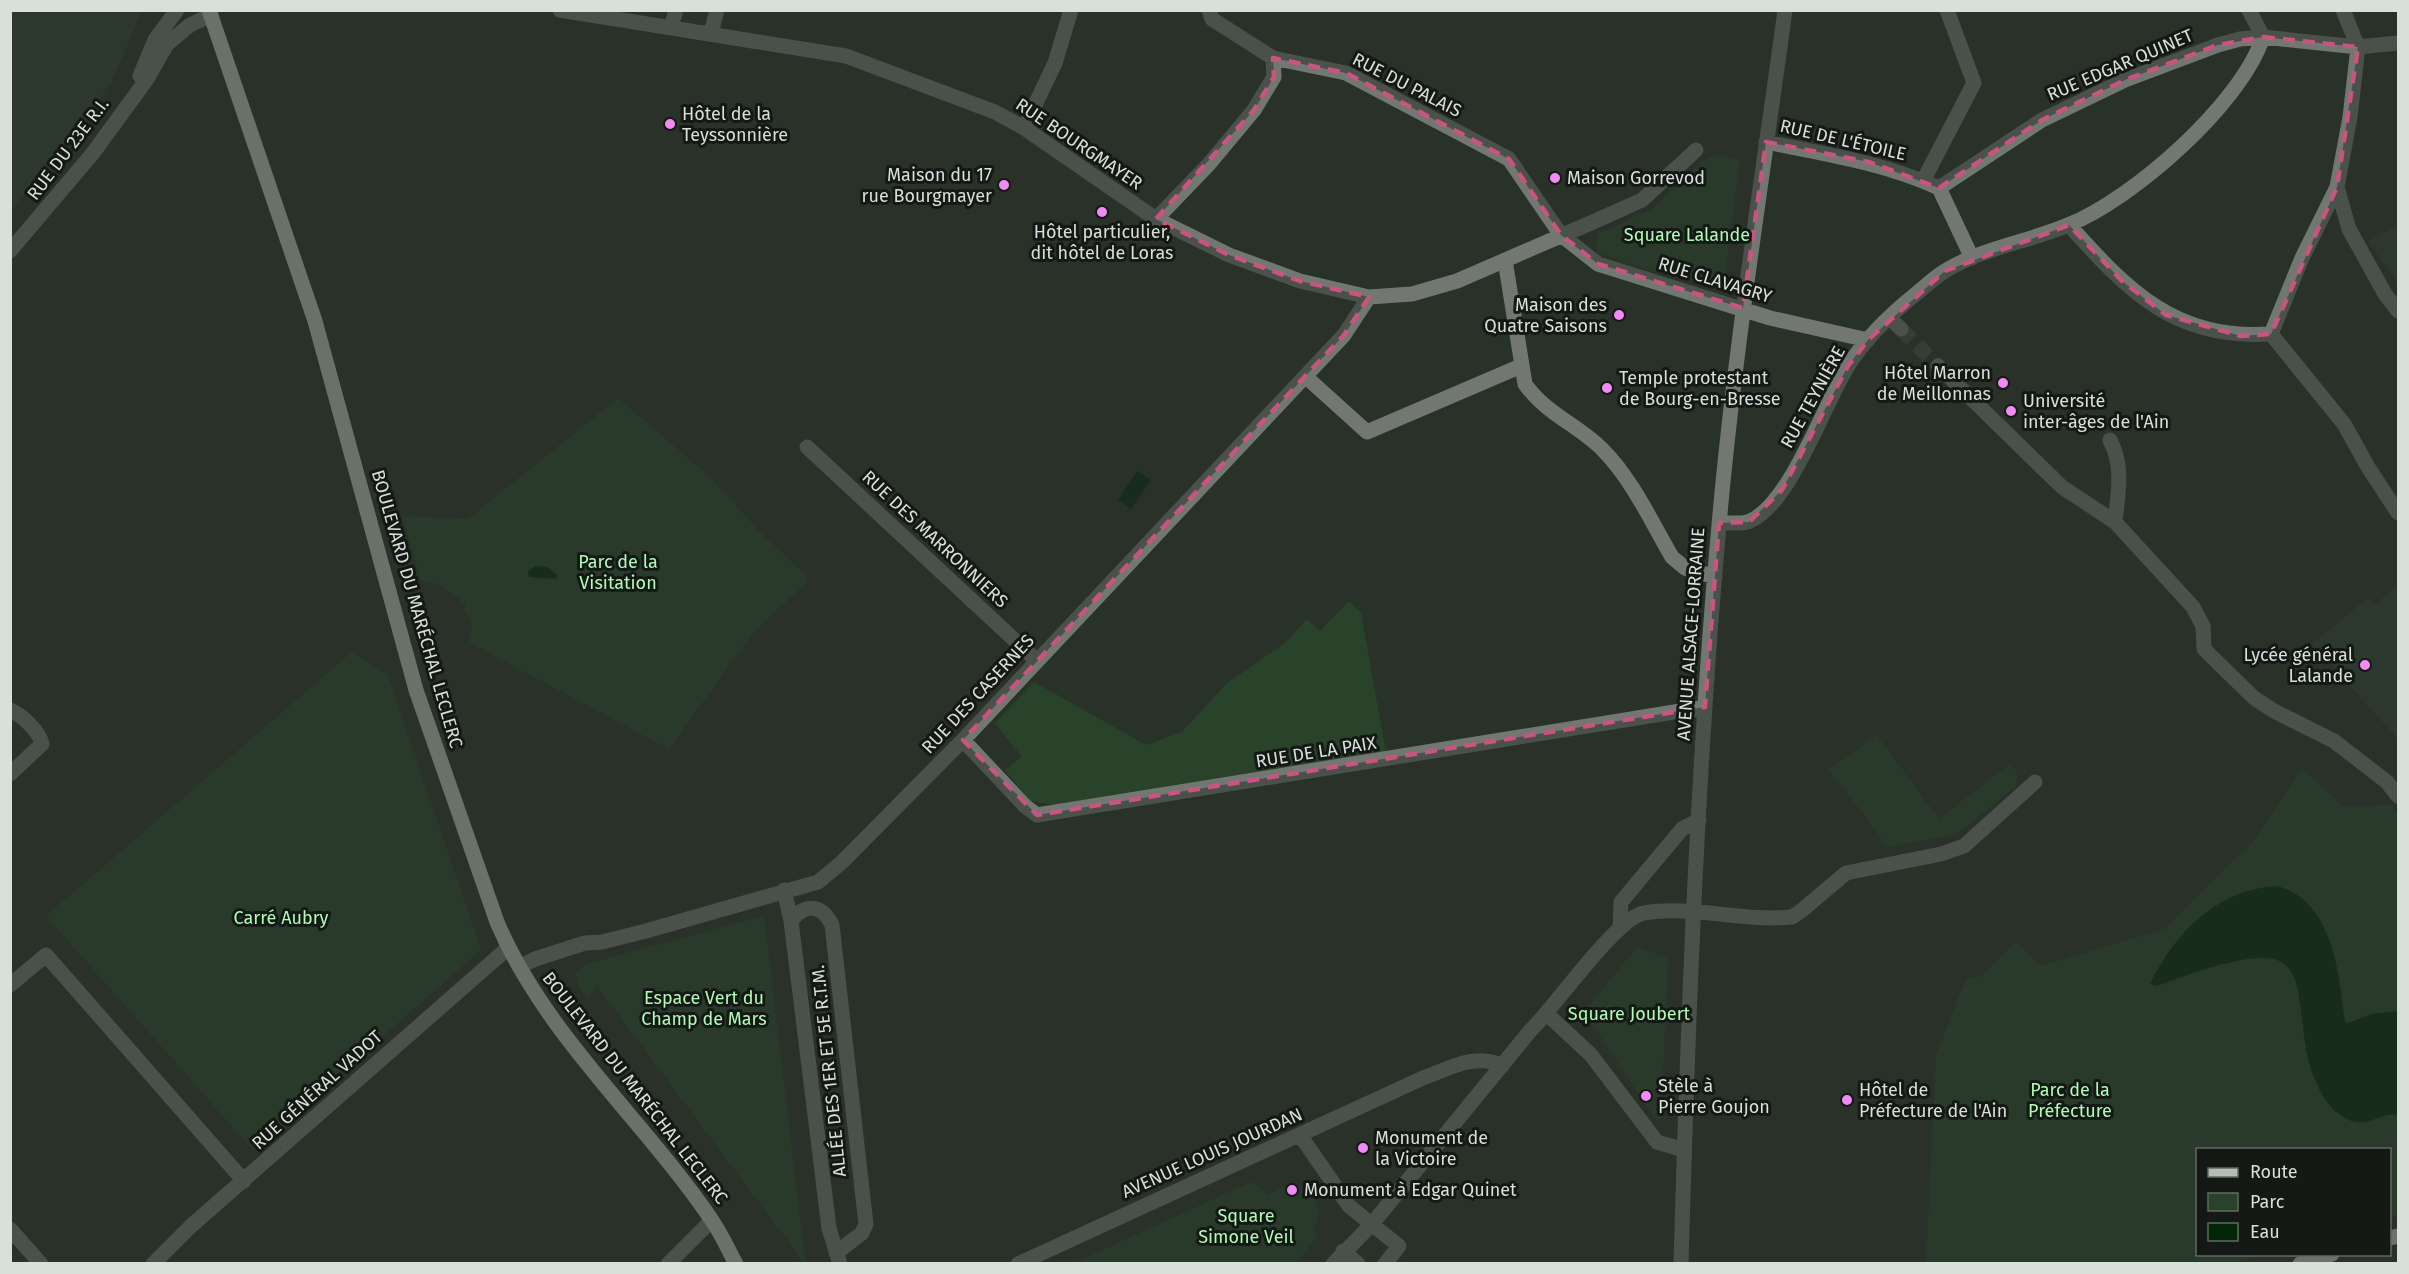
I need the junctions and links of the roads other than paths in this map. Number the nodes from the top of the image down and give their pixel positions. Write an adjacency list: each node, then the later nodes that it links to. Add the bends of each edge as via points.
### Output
1 (560, 10): 12 (street, RUE BOURGMAYER)
2 (676, 10): 12 (street)
3 (717, 10): 13 (street)
4 (1071, 10): 20 (street, via 1055,63)
5 (1209, 10): 18 (street, RUE DU PALAIS, via 1212,19)
6 (1785, 10): 21 (street, AVENUE ALSACE-LORRAINE)
7 (1947, 10): 23 (street, via 1974,83)
8 (2249, 10): 14 (street)
9 (2343, 10): 17 (street)
10 (174, 12): 15 (street); 19 (street, RUE DU 23E R.I., via 149,52)
11 (210, 13): 15 (street, RUE DU 23E R.I.); 58 (main road, BOULEVARD DU MARÉCHAL LECLERC, via 315,321 416,690)
12 (671, 27): 13 (street, RUE BOURGMAYER)
13 (711, 33): 20 (street, RUE BOURGMAYER, via 846,56 995,112)
14 (2263, 37): 17 (street, RUE EDGAR QUINET); 25 (street, RUE EDGAR QUINET, via 2218,45 2125,80 2042,120); 27 (street, RUE TEYNIÈRE, via 2246,73 2205,123 2118,198)
15 (167, 44): 19 (street, RUE DU 23E R.I.)
16 (2398, 44): 17 (street, RUE EDGAR QUINET)
17 (2358, 47): 24 (street)
18 (1273, 58): 26 (street, via 1274,77 1254,110); 28 (street, RUE DU PALAIS, via 1346,73 1509,159)
19 (132, 96): 29 (street, RUE DU 23E R.I., via 66,187)
20 (1024, 128): 26 (street, RUE BOURGMAYER)
21 (1767, 142): 23 (street, RUE DE L'ÉTOILE, via 1869,162); 33 (street, AVENUE ALSACE-LORRAINE)
22 (1696, 150): 28 (street, RUE BOURGMAYER, via 1641,200)
23 (1923, 181): 25 (street, RUE DE L'ÉTOILE)
24 (2337, 187): 34 (street, via 2349,229); 35 (street)
25 (1939, 188): 30 (street)
26 (1156, 219): 32 (street, RUE BOURGMAYER, via 1229,255 1300,281)
27 (2070, 225): 30 (street, RUE TEYNIÈRE); 35 (street, via 2122,281 2166,315 2241,336)
28 (1561, 236): 31 (street, RUE BOURGMAYER); 33 (street, RUE CLAVAGRY, via 1598,264)
29 (10, 251)
30 (1972, 258): 36 (street, RUE TEYNIÈRE, via 1945,271 1895,324)
31 (1505, 260): 32 (street, RUE BOURGMAYER, via 1412,294); 37 (street)
32 (1369, 297): 39 (street, RUE DES CASERNES, via 1344,335)
33 (1743, 309): 36 (street, RUE CLAVAGRY); 44 (street, AVENUE ALSACE-LORRAINE)
34 (2398, 310)
35 (2271, 334): 42 (street, via 2344,424)
36 (1868, 340): 44 (street, RUE TEYNIÈRE, via 1848,366 1782,490 1749,522)
37 (1521, 366): 39 (street, via 1367,432); 45 (street, via 1525,384 1534,397 1590,438 1619,469 1672,557 1685,568)
38 (1938, 366): 43 (street, via 2048,475 2074,497)
39 (1305, 376): 46 (street, RUE DES CASERNES)
40 (2110, 440): 43 (street, via 2120,468)
41 (807, 447): 46 (street, RUE DES MARRONNIERS)
42 (2398, 513)
43 (2115, 522): 52 (street, via 2201,617 2204,649 2254,698 2334,741)
44 (1719, 523): 45 (street, AVENUE ALSACE-LORRAINE)
45 (1715, 577): 47 (street, AVENUE ALSACE-LORRAINE)
46 (1036, 660): 49 (street, RUE DES CASERNES)
47 (1705, 708): 49 (street, RUE DE LA PAIX, via 1037,815); 53 (street, AVENUE ALSACE-LORRAINE)
48 (10, 710): 50 (street, via 18,713 42,744)
49 (963, 740): 54 (street, RUE DES CASERNES, via 842,863 818,882)
50 (10, 774)
51 (2035, 782): 55 (street, via 1964,846 1845,873 1791,917)
52 (2398, 796)
53 (1699, 820): 55 (street, AVENUE ALSACE-LORRAINE); 57 (street, via 1682,829 1635,884 1622,902)
54 (784, 890): 56 (street, ALLÉE DES 1ER ET 5E R.T.M.); 59 (street, RUE DES CASERNES, via 646,931 585,943 534,959)
55 (1693, 913): 57 (street, via 1642,913); 64 (street, AVENUE ALSACE-LORRAINE)
56 (791, 921): 71 (street, ALLÉE DES 1ER ET 5E R.T.M., via 829,1228); 71 (street, ALLÉE DES 1ER ET 5E R.T.M., via 801,909 810,907 827,915 832,925 866,1224)
57 (1620, 926): 61 (street)
58 (508, 948): 59 (main road, BOULEVARD DU MARÉCHAL LECLERC); 65 (street, RUE GÉNÉRAL VADOT)
59 (519, 968): 66 (main road, BOULEVARD DU MARÉCHAL LECLERC, via 539,1000)
60 (10, 985): 65 (street, via 46,955)
61 (1547, 1014): 62 (street); 64 (street, via 1591,1055 1657,1142)
62 (1502, 1066): 63 (street, AVENUE LOUIS JOURDAN, via 1481,1059 1423,1078); 67 (street)
63 (1300, 1135): 67 (street, via 1349,1206); 76 (street, AVENUE LOUIS JOURDAN)
64 (1684, 1150): 80 (street, AVENUE ALSACE-LORRAINE)
65 (244, 1180): 73 (street, RUE GÉNÉRAL VADOT)
66 (712, 1220): 74 (street); 75 (main road, BOULEVARD DU MARÉCHAL LECLERC)
67 (1372, 1224): 69 (street); 79 (street, via 1399,1246)
68 (10, 1229): 72 (street)
69 (1343, 1251): 77 (street); 78 (street)
70 (2325, 1256): 81 (main road)
71 (838, 1258)
72 (41, 1263)
73 (153, 1263)
74 (668, 1263)
75 (736, 1263)
76 (1018, 1263)
77 (1333, 1263)
78 (1358, 1263)
79 (1385, 1263)
80 (1681, 1263)
81 (2300, 1263)

